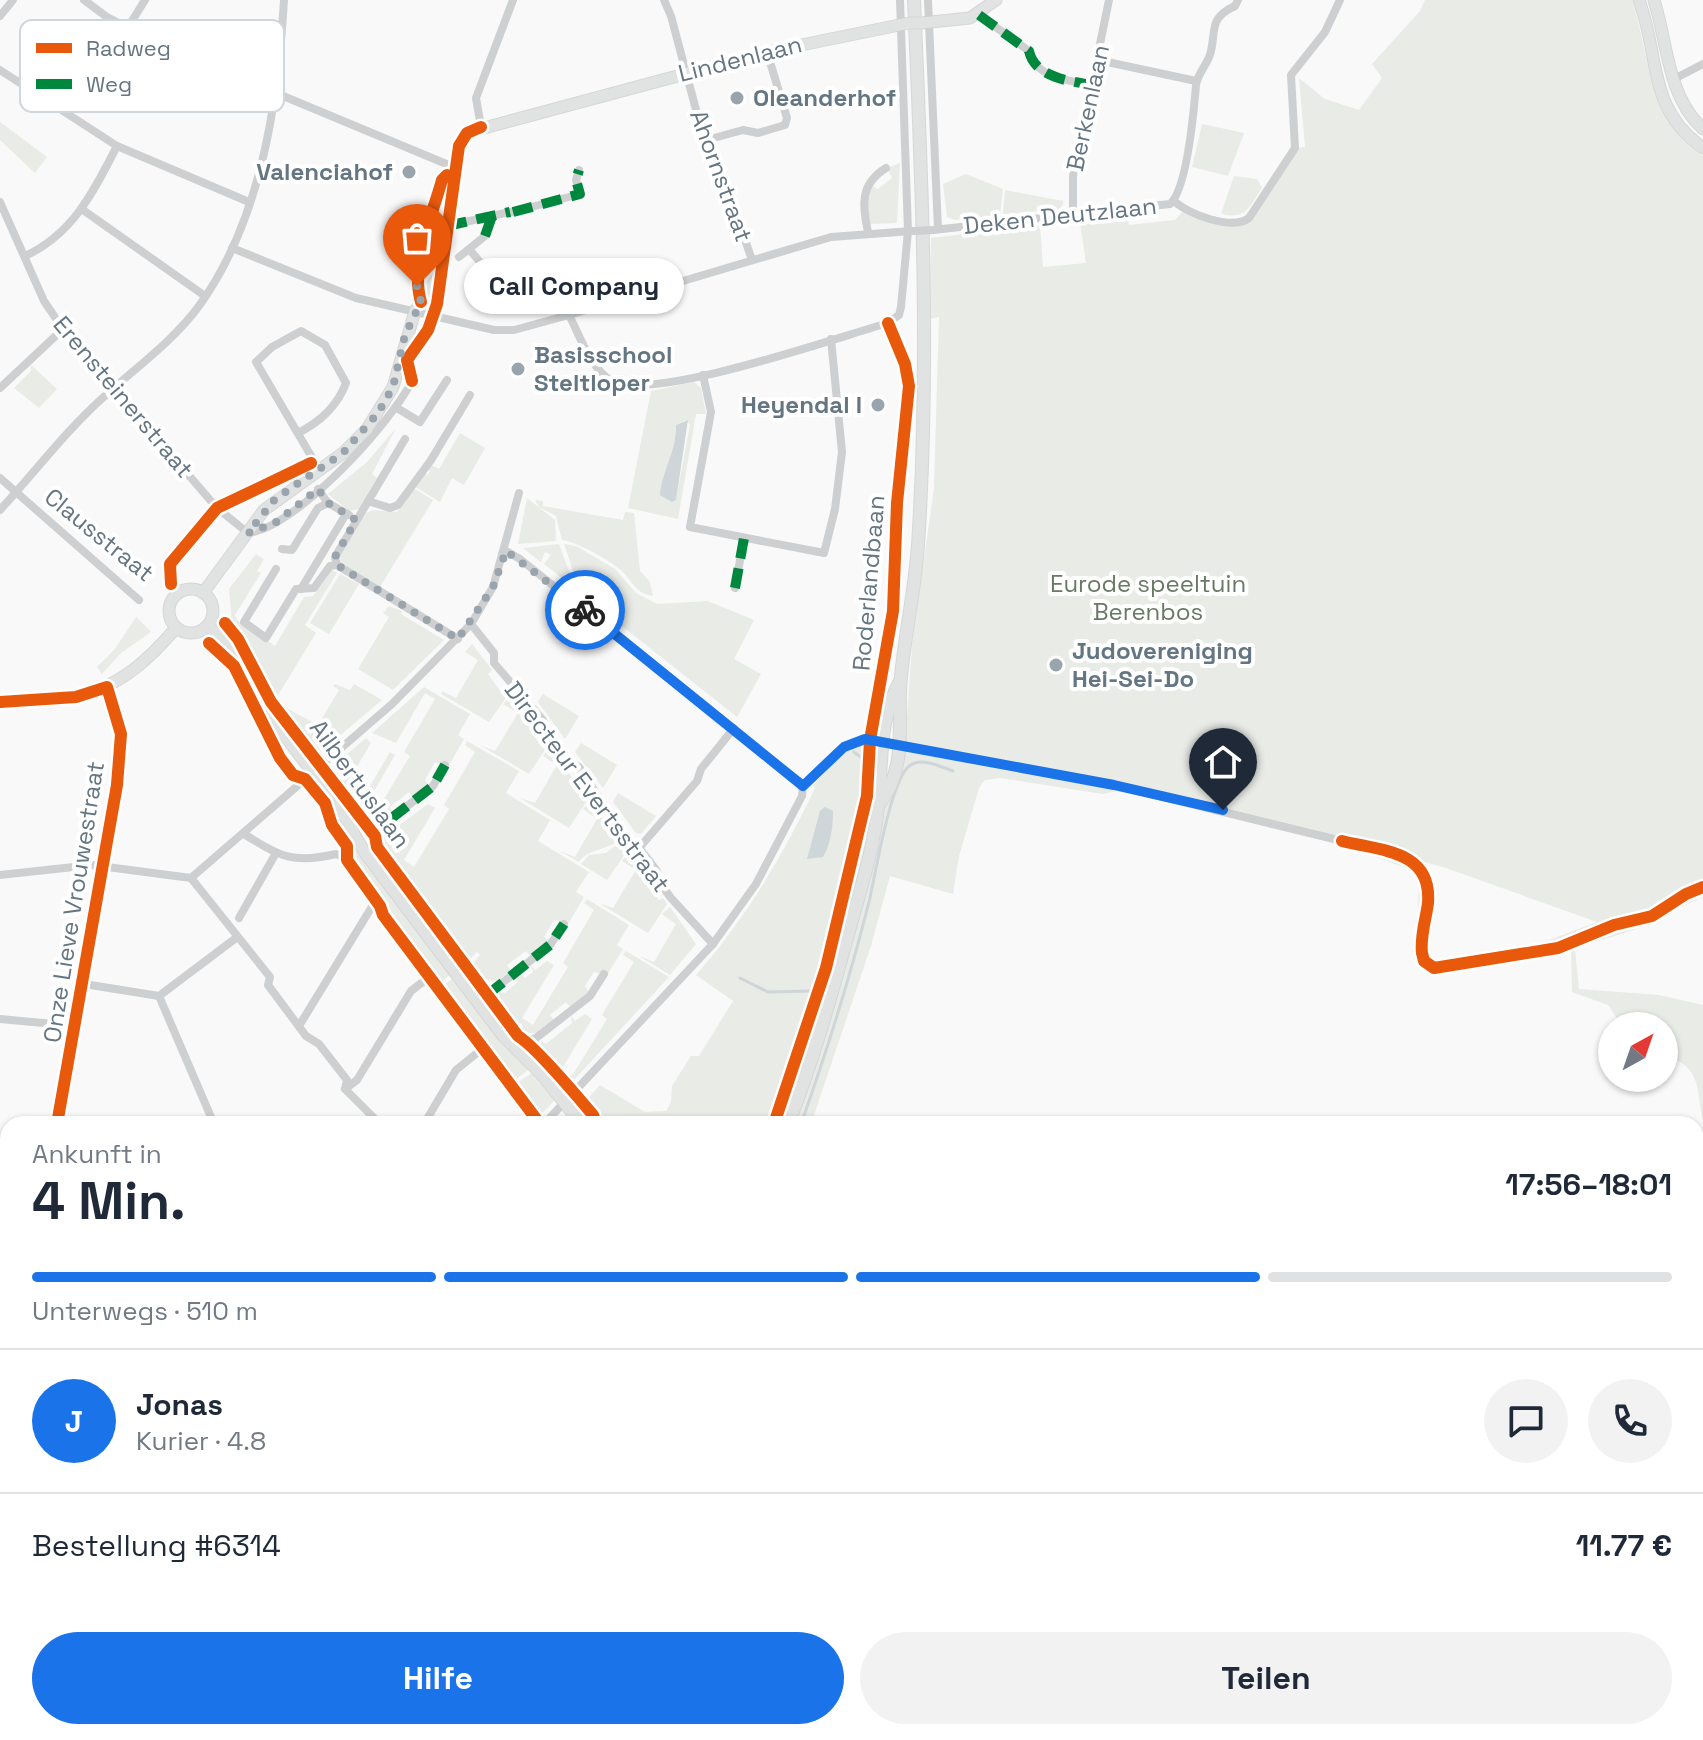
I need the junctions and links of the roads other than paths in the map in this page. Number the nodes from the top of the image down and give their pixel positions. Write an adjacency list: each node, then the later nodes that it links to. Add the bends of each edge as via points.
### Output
1 (13, 0): 17 (street)
2 (84, 0): 18 (street)
3 (145, 0): 19 (street)
4 (284, 0): 20 (street)
5 (513, 0): 35 (street, via 476,98)
6 (664, 0): 26 (street, Ahornstraat)
7 (900, 0): 21 (street)
8 (914, 0): 101 (main road, Roderlandbaan, via 926,308 924,408 918,547)
9 (928, 0): 21 (street)
10 (996, 0): 16 (street)
11 (1109, 0): 23 (street, Berkenlaan)
12 (1238, 0): 28 (street, Deken Deutzlaan, via 1221,12 1210,34 1212,50)
13 (1340, 0): 43 (street, via 1325,32 1291,75 1295,148 1249,218 1232,222 1188,211)
14 (1639, 0): 31 (street)
15 (1654, 0): 27 (street)
16 (979, 15): 21 (street, Lindenlaan); 30 (street, via 1029,51 1031,60 1053,78)
17 (0, 16)
18 (114, 20)
19 (133, 20)
20 (282, 20)
21 (915, 23): 22 (street, Lindenlaan); 50 (street); 51 (street)
22 (767, 52): 26 (street, Lindenlaan); 37 (street, via 787,122 758,133 743,130)
23 (1098, 60): 28 (street); 30 (street, Berkenlaan)
24 (1703, 64): 27 (street)
25 (0, 70): 29 (street)
26 (687, 73): 35 (street, Lindenlaan); 37 (street, Ahornstraat, via 703,136)
27 (1674, 79): 31 (street); 36 (street, via 1685,108)
28 (1196, 81): 43 (street, Deken Deutzlaan, via 1193,128)
29 (20, 83)
30 (1092, 85): 48 (street, Berkenlaan, via 1071,188)
31 (1658, 85): 39 (street, via 1675,123)
32 (284, 96): 40 (street)
33 (65, 112): 38 (street)
34 (270, 112): 45 (street)
35 (481, 127): 40 (street, via 461,140)
36 (1703, 129)
37 (710, 139): 57 (street, Ahornstraat)
38 (117, 146): 45 (street); 46 (street)
39 (1703, 148)
40 (456, 168): 49 (street); 61 (street, via 442,180 417,286)
41 (886, 168): 52 (street, via 865,192)
42 (579, 170): 47 (street, via 580,194)
43 (1174, 201): 48 (street, Deken Deutzlaan)
44 (0, 202): 55 (street, Erensteinerstraat)
45 (249, 202): 53 (street)
46 (83, 210): 55 (street, via 51,242); 60 (street)
47 (492, 216): 49 (street); 54 (street, via 485,236)
48 (1073, 216): 50 (street, Deken Deutzlaan)
49 (447, 226): 58 (street)
50 (935, 229): 51 (street, Deken Deutzlaan, bridge)
51 (911, 231): 52 (street, Deken Deutzlaan); 65 (street, via 899,315)
52 (868, 232): 57 (street, Deken Deutzlaan)
53 (232, 248): 60 (street); 61 (street, Deken Deutzlaan, via 356,298)
54 (469, 249): 56 (street); 59 (street, via 480,262)
55 (25, 256): 64 (street, Erensteinerstraat)
56 (459, 257)
57 (752, 260): 62 (street, Deken Deutzlaan)
58 (438, 277): 61 (street); 63 (street)
59 (483, 283)
60 (205, 296): 71 (street, via 169,341)
61 (418, 307): 63 (street, Deken Deutzlaan); 67 (street)
62 (569, 315): 63 (street, Deken Deutzlaan, via 508,331); 68 (street, via 591,358 610,380 647,386)
63 (433, 317): 66 (street)
64 (63, 329): 70 (street); 71 (street, Erensteinerstraat)
65 (831, 339): 68 (street); 87 (street, via 842,452 824,553)
66 (407, 360): 67 (street); 73 (street, via 412,381)
67 (398, 372): 86 (street, via 385,402 360,436 275,499)
68 (703, 375): 87 (street, via 711,412 690,527)
69 (447, 380): 73 (street, via 420,422)
70 (0, 388)
71 (114, 388): 78 (street); 82 (street, Erensteinerstraat)
72 (470, 395): 80 (street, via 398,505 390,508)
73 (397, 408): 77 (street, via 359,454)
74 (298, 433): 74 (street, via 256,362 301,331 325,345 346,383 315,424); 82 (street, via 314,461)
75 (405, 439): 80 (street)
76 (0, 478): 78 (street, Clausstraat)
77 (318, 489): 81 (street); 86 (street, via 275,523)
78 (16, 492): 83 (street); 96 (street, Clausstraat)
79 (519, 493): 89 (street)
80 (368, 501): 85 (street)
81 (328, 503): 84 (street); 88 (street, via 318,508 292,550)
82 (217, 508): 86 (street, Erensteinerstraat); 92 (street, via 170,564)
83 (0, 510)
84 (346, 514): 85 (street); 94 (street)
85 (356, 520): 90 (street, via 335,557)
86 (248, 533): 95 (street)
87 (744, 538): 93 (street)
88 (282, 549)
89 (506, 551): 97 (street); 104 (street)
90 (337, 565): 94 (street, via 330,566 314,588); 100 (street)
91 (276, 569): 94 (street, via 244,622 266,638 293,592)
92 (169, 577)
93 (735, 588)
94 (301, 589)
95 (203, 593): 98 (street, via 212,604); 99 (street, via 189,589 171,601 169,615)
96 (139, 600)
97 (471, 624): 100 (street); 113 (street, Directeur Evertsstraat, via 494,653 494,663 543,720 568,761 579,767 624,836)
98 (208, 625): 99 (street, via 196,633); 108 (street, Ailbertuslaan, via 229,643 263,707)
99 (176, 628): 102 (street, via 149,659)
100 (458, 639): 108 (street)
101 (900, 681): 105 (main road, Roderlandbaan); 106 (main road, Roderlandbaan)
102 (107, 687): 103 (street, via 76,697); 115 (street, Onze Lieve Vrouwestraat, via 121,734)
103 (0, 702)
104 (734, 728): 109 (street); 113 (street)
105 (881, 742): 106 (street); 109 (street, via 847,744); 110 (main road, Roderlandbaan)
106 (900, 747): 110 (main road, Roderlandbaan, via 891,788); 112 (street, via 1114,785)
107 (445, 765): 123 (street, Ailbertuslaan, via 433,786 379,828 375,840)
108 (312, 772): 111 (street); 123 (street, Ailbertuslaan, via 365,853)
109 (803, 786): 122 (street, via 767,865)
110 (878, 806): 142 (main road, Roderlandbaan, via 838,972)
111 (244, 834): 114 (street); 117 (street)
112 (1342, 841)
113 (639, 848): 122 (street, Directeur Evertsstraat, via 671,898)
114 (276, 853): 118 (street, via 303,860 336,854 347,860); 119 (street)
115 (105, 867): 116 (street); 117 (street); 126 (street, Onze Lieve Vrouwestraat)
116 (0, 875)
117 (191, 878): 121 (street)
118 (376, 900): 125 (street); 131 (street)
119 (239, 918)
120 (564, 924): 127 (street, via 550,945)
121 (236, 938): 128 (street); 131 (street, via 270,977 268,985)
122 (713, 944): 134 (street)
123 (461, 970): 127 (street, Ailbertuslaan); 134 (street, Ailbertuslaan, via 503,1036)
124 (604, 974): 127 (street, Ailbertuslaan, via 590,996 533,1040 518,1036)
125 (429, 977): 132 (street); 133 (street, via 411,991 357,1080)
126 (84, 984): 128 (street); 130 (street, Onze Lieve Vrouwestraat)
127 (487, 995)
128 (159, 996): 136 (street)
129 (0, 1019): 130 (street)
130 (76, 1026): 135 (street, Onze Lieve Vrouwestraat)
131 (299, 1026): 133 (street, via 347,1080)
132 (482, 1049): 138 (street, via 456,1070); 139 (street)
133 (345, 1089): 137 (street)
134 (566, 1104): 140 (street); 141 (street, Ailbertuslaan)
135 (59, 1116)
136 (211, 1116)
137 (372, 1116)
138 (429, 1116)
139 (536, 1116)
140 (552, 1116)
141 (575, 1116)
142 (791, 1116)

